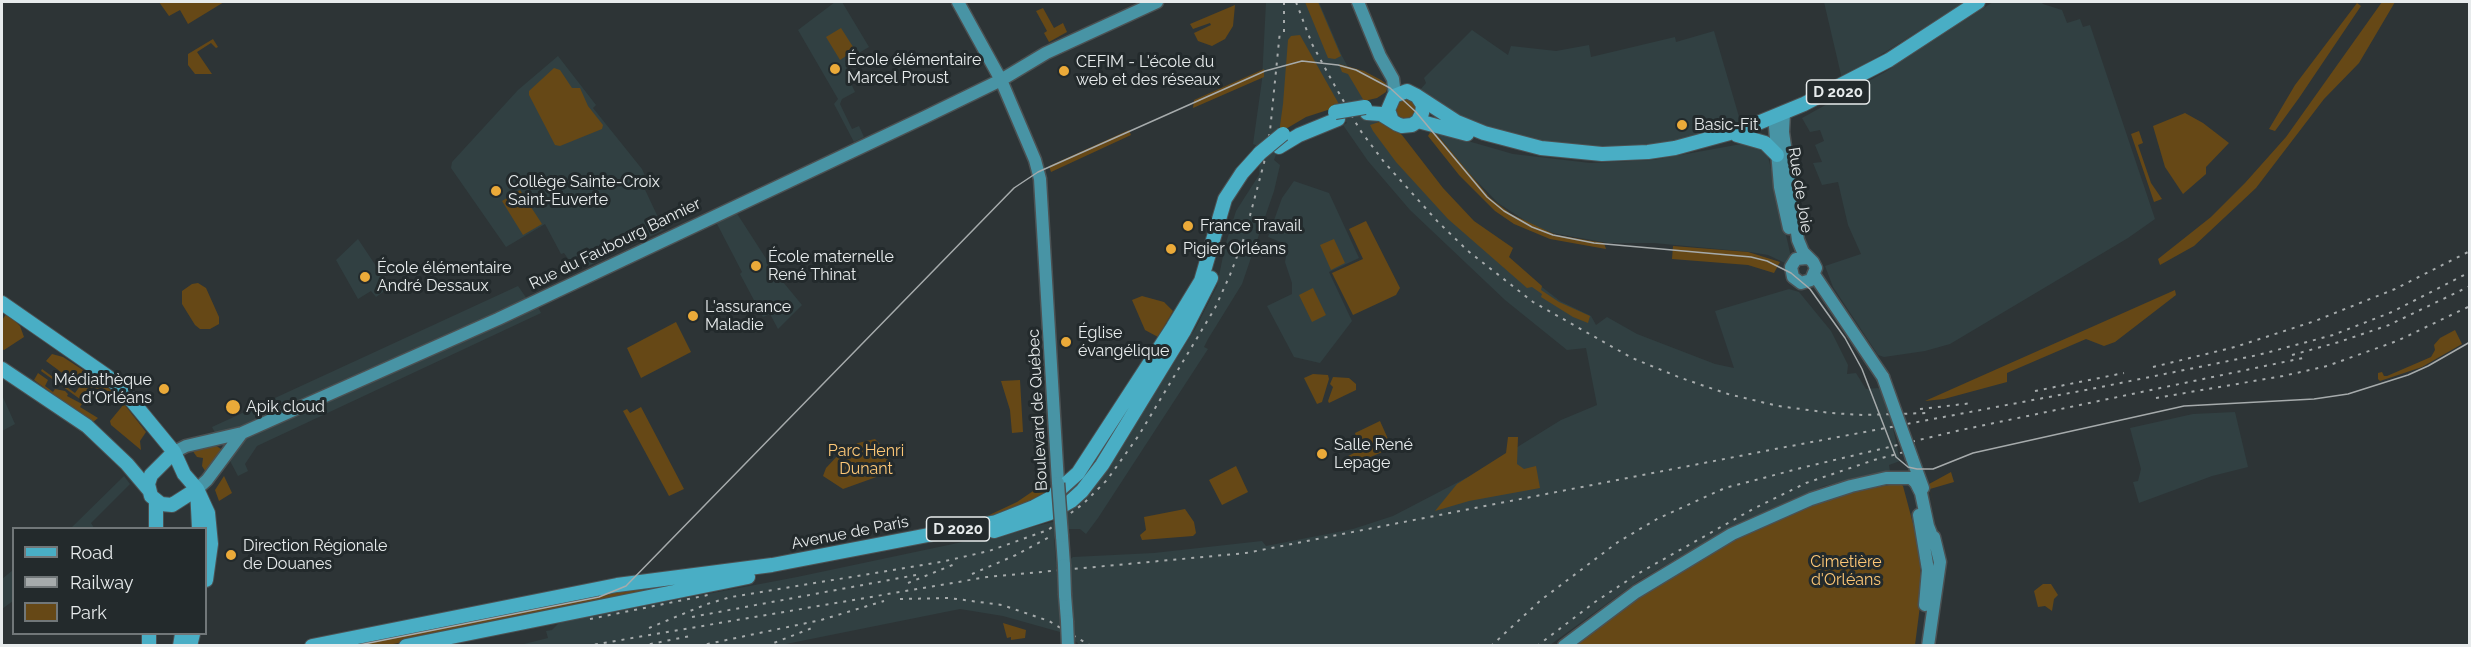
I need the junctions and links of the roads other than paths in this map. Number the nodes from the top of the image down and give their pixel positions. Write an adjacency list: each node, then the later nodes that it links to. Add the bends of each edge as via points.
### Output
1 (958, 2): 8 (main road, Boulevard de Québec)
2 (1157, 2): 8 (main road, Rue du Faubourg Bannier, via 1046,53)
3 (1165, 2): 8 (main road, Rue du Faubourg Bannier)
4 (1358, 2): 6 (main road)
5 (1978, 2): 7 (main road, D 2020)
6 (1370, 29): 9 (main road, via 1395,70); 10 (main road, via 1393,79)
7 (1889, 60): 12 (main road, D 2020); 12 (main road, D 2020, via 1840,91)
8 (1001, 80): 24 (main road, Rue du Faubourg Bannier, via 498,319); 42 (main road, Boulevard de Québec, bridge, via 1041,188)
9 (1417, 96): 10 (main road, via 1407,91); 14 (main road, via 1423,110); 16 (main road, via 1457,122 1515,142 1563,151 1622,154)
10 (1393, 97): 11 (main road, Avenue de Paris); 13 (main road, via 1388,110)
11 (1366, 110): 13 (main road, Avenue de Paris); 18 (main road, Avenue de Paris / D 2020, bridge, via 1310,120 1242,173)
12 (1777, 118): 15 (main road, D 2020); 16 (main road, D 2020); 17 (main road, Rue de Joie); 19 (main road, Rue de Joie, via 1795,225 1800,248)
13 (1392, 121): 14 (main road, via 1407,126)
14 (1418, 121): 16 (main road, D 2020, via 1558,156 1622,158)
15 (1737, 135): 16 (main road); 17 (main road, via 1765,144)
16 (1692, 146)
17 (1777, 155): 20 (main road, Rue de Joie)
18 (1226, 206): 40 (main road, Avenue de Paris / D 2020, via 1201,281 1186,307 1078,473 1034,507 996,522 783,563 617,585); 41 (main road, Avenue de Paris / D 2020, via 1211,278 1189,322 1102,465 1082,491 1050,513 998,530)
19 (1807, 258): 20 (main road); 21 (main road, via 1815,265)
20 (1794, 262): 21 (main road, via 1793,277 1801,283)
21 (1812, 279): 28 (main road, bridge, via 1880,374)
22 (2, 303): 26 (main road, via 107,376)
23 (2, 369): 30 (main road, via 87,426)
24 (242, 433): 25 (main road, Rue du Faubourg Bannier); 27 (main road, Rue du Faubourg Bannier)
25 (219, 438): 26 (main road, Rue du Faubourg Bannier); 27 (main road)
26 (170, 447): 29 (main road); 31 (main road)
27 (226, 453): 33 (main road, Rue du Faubourg Bannier)
28 (1910, 458): 32 (main road); 38 (main road, via 1924,490)
29 (162, 467): 30 (main road); 31 (main road, via 172,467); 34 (main road, via 151,475)
30 (137, 474): 34 (main road)
31 (184, 474): 33 (main road); 35 (main road, via 188,484)
32 (1912, 478): 38 (main road, via 1921,493); 43 (main road, via 1886,478 1851,486 1754,523 1644,586); 44 (main road, via 1928,570)
33 (197, 489): 35 (main road); 37 (main road); 39 (main road, via 210,522)
34 (152, 496): 35 (main road, via 166,506); 36 (main road)
35 (184, 498)
36 (156, 527)
37 (199, 527)
38 (1935, 544): 45 (main road, via 1940,562)
39 (207, 573)
40 (312, 645)
41 (406, 645)
42 (1068, 645)
43 (1564, 645)
44 (1921, 645)
45 (1928, 645)

